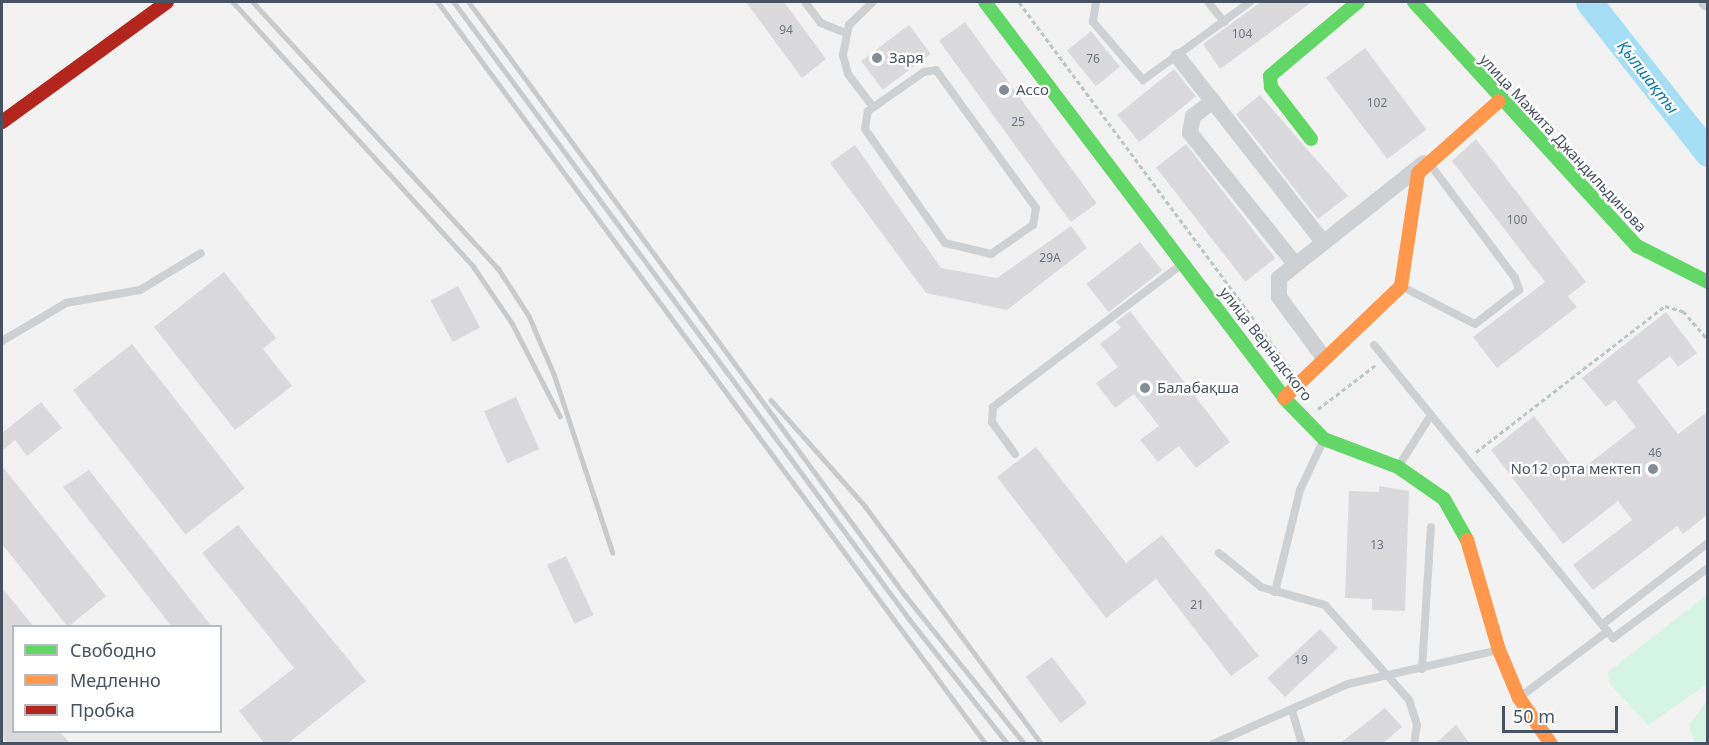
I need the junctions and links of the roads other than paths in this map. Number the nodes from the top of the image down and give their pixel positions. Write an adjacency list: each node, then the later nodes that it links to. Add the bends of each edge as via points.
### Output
1 (142, 2): 16 (street)
2 (167, 2): 18 (street)
3 (805, 2): 12 (lane, via 821,23)
4 (873, 2): 12 (lane)
5 (1096, 2): 13 (lane, via 1094,22 1138,78 1151,78)
6 (1208, 2): 11 (lane)
7 (1250, 2): 11 (lane)
8 (1358, 2): 19 (street, via 1270,76 1271,87)
9 (1414, 2): 15 (street, улица Мажита Джандильдинова)
10 (992, 6): 23 (street, улица Вернадского)
11 (1224, 22): 13 (lane)
12 (846, 33): 17 (lane, via 844,65)
13 (1179, 57): 14 (street)
14 (1213, 101): 21 (street); 24 (street, via 1194,116 1190,133)
15 (1499, 101): 20 (street); 25 (street, улица Мажита Джандильдинова, via 1637,246)
16 (2, 104)
17 (873, 107): 17 (lane, via 924,72 944,74 1034,203 1033,225 985,256 945,243 868,134 865,117)
18 (2, 122)
19 (1311, 139)
20 (1427, 160): 21 (street); 26 (street, via 1413,187); 26 (lane, via 1515,278 1519,290 1475,324)
21 (1323, 242): 24 (street)
22 (201, 253): 27 (lane, via 140,290 66,303)
23 (1183, 264): 30 (street, улица Вернадского); 33 (lane, via 993,407 992,422)
24 (1295, 264): 29 (street, via 1279,278 1276,290)
25 (1707, 282)
26 (1401, 286): 29 (street)
27 (2, 340)
28 (1374, 345): 31 (lane)
29 (1324, 358): 30 (street)
30 (1284, 398): 32 (street, улица Вернадского)
31 (1431, 415): 34 (lane); 40 (lane)
32 (1324, 439): 34 (street, улица Вернадского); 39 (lane, via 1300,490)
33 (1015, 454)
34 (1398, 467): 41 (street, улица Вернадского, via 1444,500 1465,535)
35 (1431, 527): 42 (lane)
36 (1707, 543): 40 (lane)
37 (1219, 553): 39 (lane)
38 (1707, 568): 40 (lane, via 1613,638)
39 (1275, 592): 43 (lane, via 1325,605)
40 (1606, 627): 44 (lane)
41 (1499, 650): 42 (lane); 44 (street, улица Вернадского)
42 (1422, 669): 43 (lane)
43 (1389, 672): 45 (lane); 48 (lane, via 1408,700 1417,725)
44 (1520, 698): 49 (street, улица Вернадского)
45 (1292, 710): 46 (lane); 47 (lane)
46 (1213, 744)
47 (1302, 744)
48 (1414, 744)
49 (1551, 744)

